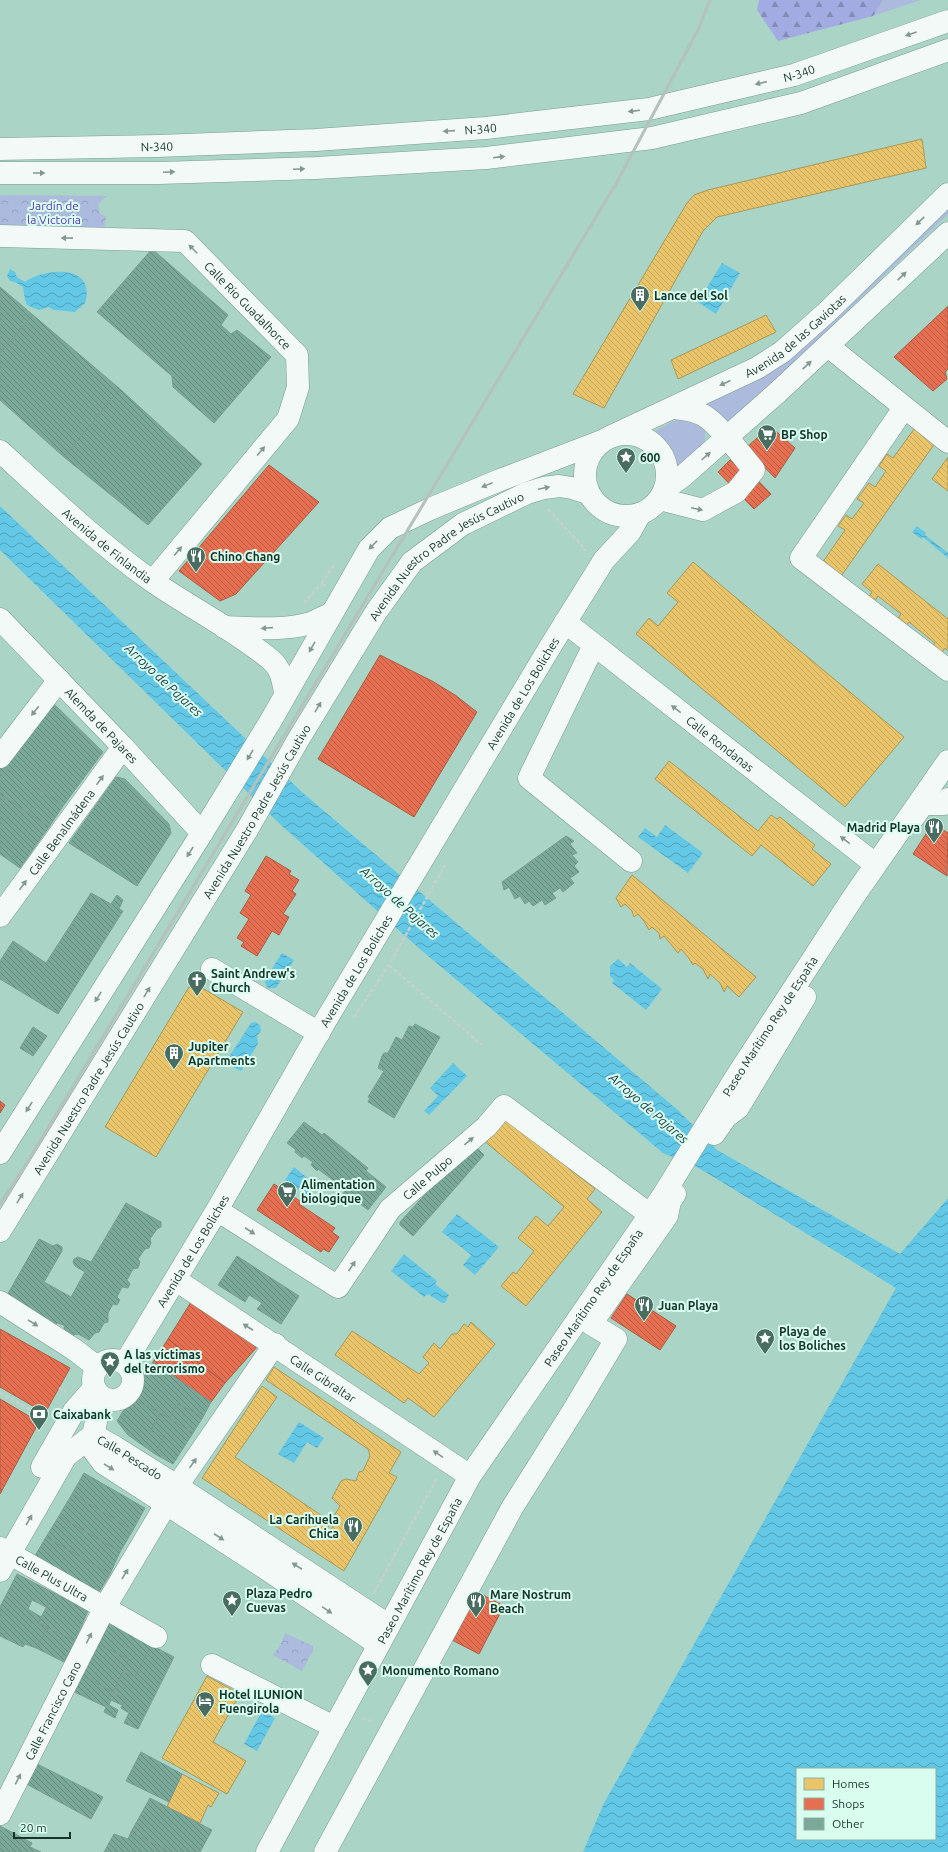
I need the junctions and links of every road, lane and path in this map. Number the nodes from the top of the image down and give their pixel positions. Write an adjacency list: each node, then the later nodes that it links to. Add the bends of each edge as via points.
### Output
1 (948, 21): 3 (street, N-340, one-way to 3, via 794,75 649,109 486,128 316,140)
2 (948, 50): 4 (street, one-way to 2, via 159,173 324,168 486,158 652,138 801,103)
3 (0, 149)
4 (0, 173)
5 (948, 194): 9 (street, Avenida de las Gaviotas, one-way to 9, via 827,312 782,352 757,368)
6 (948, 233): 8 (street, one-way to 6)
7 (0, 236): 22 (street, Calle Rio Guadalhorce, one-way to 7, via 288,420 298,387 297,355 185,241)
8 (828, 346): 10 (street); 11 (street, one-way to 8)
9 (673, 408): 11 (street, via 690,410 704,416); 12 (street, Avenida de las Gaviotas)
10 (904, 408): 13 (street); 28 (street, via 801,558)
11 (726, 438): 16 (street, one-way to 11); 16 (street, one-way to 11, via 703,510 736,492 754,470)
12 (607, 439): 15 (street, via 594,449 588,459 585,471); 16 (street, via 624,434 637,436 659,451 665,463 667,476); 23 (street, Avenida Nuestro Padre Jesús Cautivo, one-way to 23, via 493,482 390,528 369,548)
13 (948, 442)
14 (0, 452): 22 (street, Avenida de Finlandia, via 124,560)
15 (588, 493): 18 (street, via 596,504); 50 (street, Avenida Nuestro Padre Jesús Cautivo, one-way to 15, via 247,830 376,612 412,562 462,524 510,500 544,488 559,486)
16 (662, 494): 19 (street, via 651,509)
17 (548, 509): 20 (path, via 585,549)
18 (608, 513): 19 (street, via 629,517); 21 (street, Avenida de Los Boliches)
19 (640, 514): 21 (street, Avenida de Los Boliches, via 630,532)
20 (581, 556)
21 (604, 560): 24 (street, Avenida de Los Boliches)
22 (153, 581): 25 (street, Avenida de Finlandia)
23 (331, 614): 25 (street, one-way to 25, via 311,623 293,626); 30 (street, Avenida Nuestro Padre Jesús Cautivo, one-way to 30)
24 (565, 622): 27 (street, Calle Rondanas); 43 (street, Avenida de Los Boliches)
25 (224, 627): 30 (street, Avenida de Finlandia, via 272,661 278,669)
26 (4, 631): 29 (street, Alemda de Pajares)
27 (594, 645): 36 (street, via 529,778); 37 (street, Calle Rondanas, one-way to 27)
28 (948, 670)
29 (59, 680): 31 (street, Alemda de Pajares); 32 (street, one-way to 32)
30 (285, 693): 35 (street, Avenida Nuestro Padre Jesús Cautivo, one-way to 35)
31 (123, 748): 35 (street, Alemda de Pajares); 39 (street, Calle Benalmádena, one-way to 31)
32 (0, 756)
33 (948, 761): 37 (street, Paseo Marítimo Rey de España)
34 (948, 799): 45 (street, via 944,804 922,804 738,1108)
35 (202, 833): 46 (street, Avenida Nuestro Padre Jesús Cautivo, one-way to 46)
36 (631, 861)
37 (876, 864): 45 (street, Paseo Marítimo Rey de España, via 736,1077)
38 (439, 876): 40 (path)
39 (0, 916)
40 (392, 958)
41 (388, 965): 44 (path)
42 (212, 969): 43 (street)
43 (319, 1033): 48 (street, Avenida de Los Boliches)
44 (482, 1045)
45 (721, 1114): 47 (street, Paseo Marítimo Rey de España)
46 (0, 1153)
47 (666, 1199): 49 (street, Paseo Marítimo Rey de España); 71 (street, via 667,1216 591,1324 616,1339 512,1508)
48 (217, 1210): 49 (street, Calle Pulpo, one-way to 49, via 338,1287 390,1209 486,1127 504,1106); 51 (street, Avenida de Los Boliches)
49 (649, 1214): 59 (street, Paseo Marítimo Rey de España)
50 (0, 1231)
51 (176, 1280): 53 (street, Calle Gibraltar, one-way to 51); 54 (street, Avenida de Los Boliches)
52 (0, 1302): 55 (street, one-way to 55, via 75,1350)
53 (275, 1344): 57 (street, Calle Gibraltar, one-way to 53); 60 (street, Calle Francisco Cano, one-way to 53)
54 (125, 1363): 55 (street, via 113,1359 101,1363); 55 (street, via 133,1374 132,1387 128,1393 116,1400)
55 (98, 1384): 56 (street, via 98,1413); 58 (street, via 74,1411)
56 (93, 1434): 60 (street, Calle Pescado); 61 (street, one-way to 56, via 66,1456)
57 (447, 1460): 59 (street, Calle Gibraltar); 63 (path)
58 (42, 1467)
59 (470, 1476): 64 (street, Paseo Marítimo Rey de España)
60 (172, 1495): 62 (street, Calle Francisco Cano, one-way to 60); 63 (street, Calle Pescado, one-way to 60); 66 (street, Calle Pescado, one-way to 66)
61 (3, 1558): 62 (street, Calle Plus Ultra)
62 (105, 1608): 65 (street, Calle Plus Ultra); 69 (street, Calle Francisco Cano, one-way to 62)
63 (365, 1610): 64 (street, Calle Pescado)
64 (388, 1625): 66 (street, Paseo Marítimo Rey de España)
65 (156, 1637)
66 (378, 1644): 68 (street, Paseo Marítimo Rey de España)
67 (212, 1665): 68 (street)
68 (334, 1727): 70 (street, Paseo Marítimo Rey de España)
69 (0, 1814)
70 (267, 1852)
71 (325, 1852)

